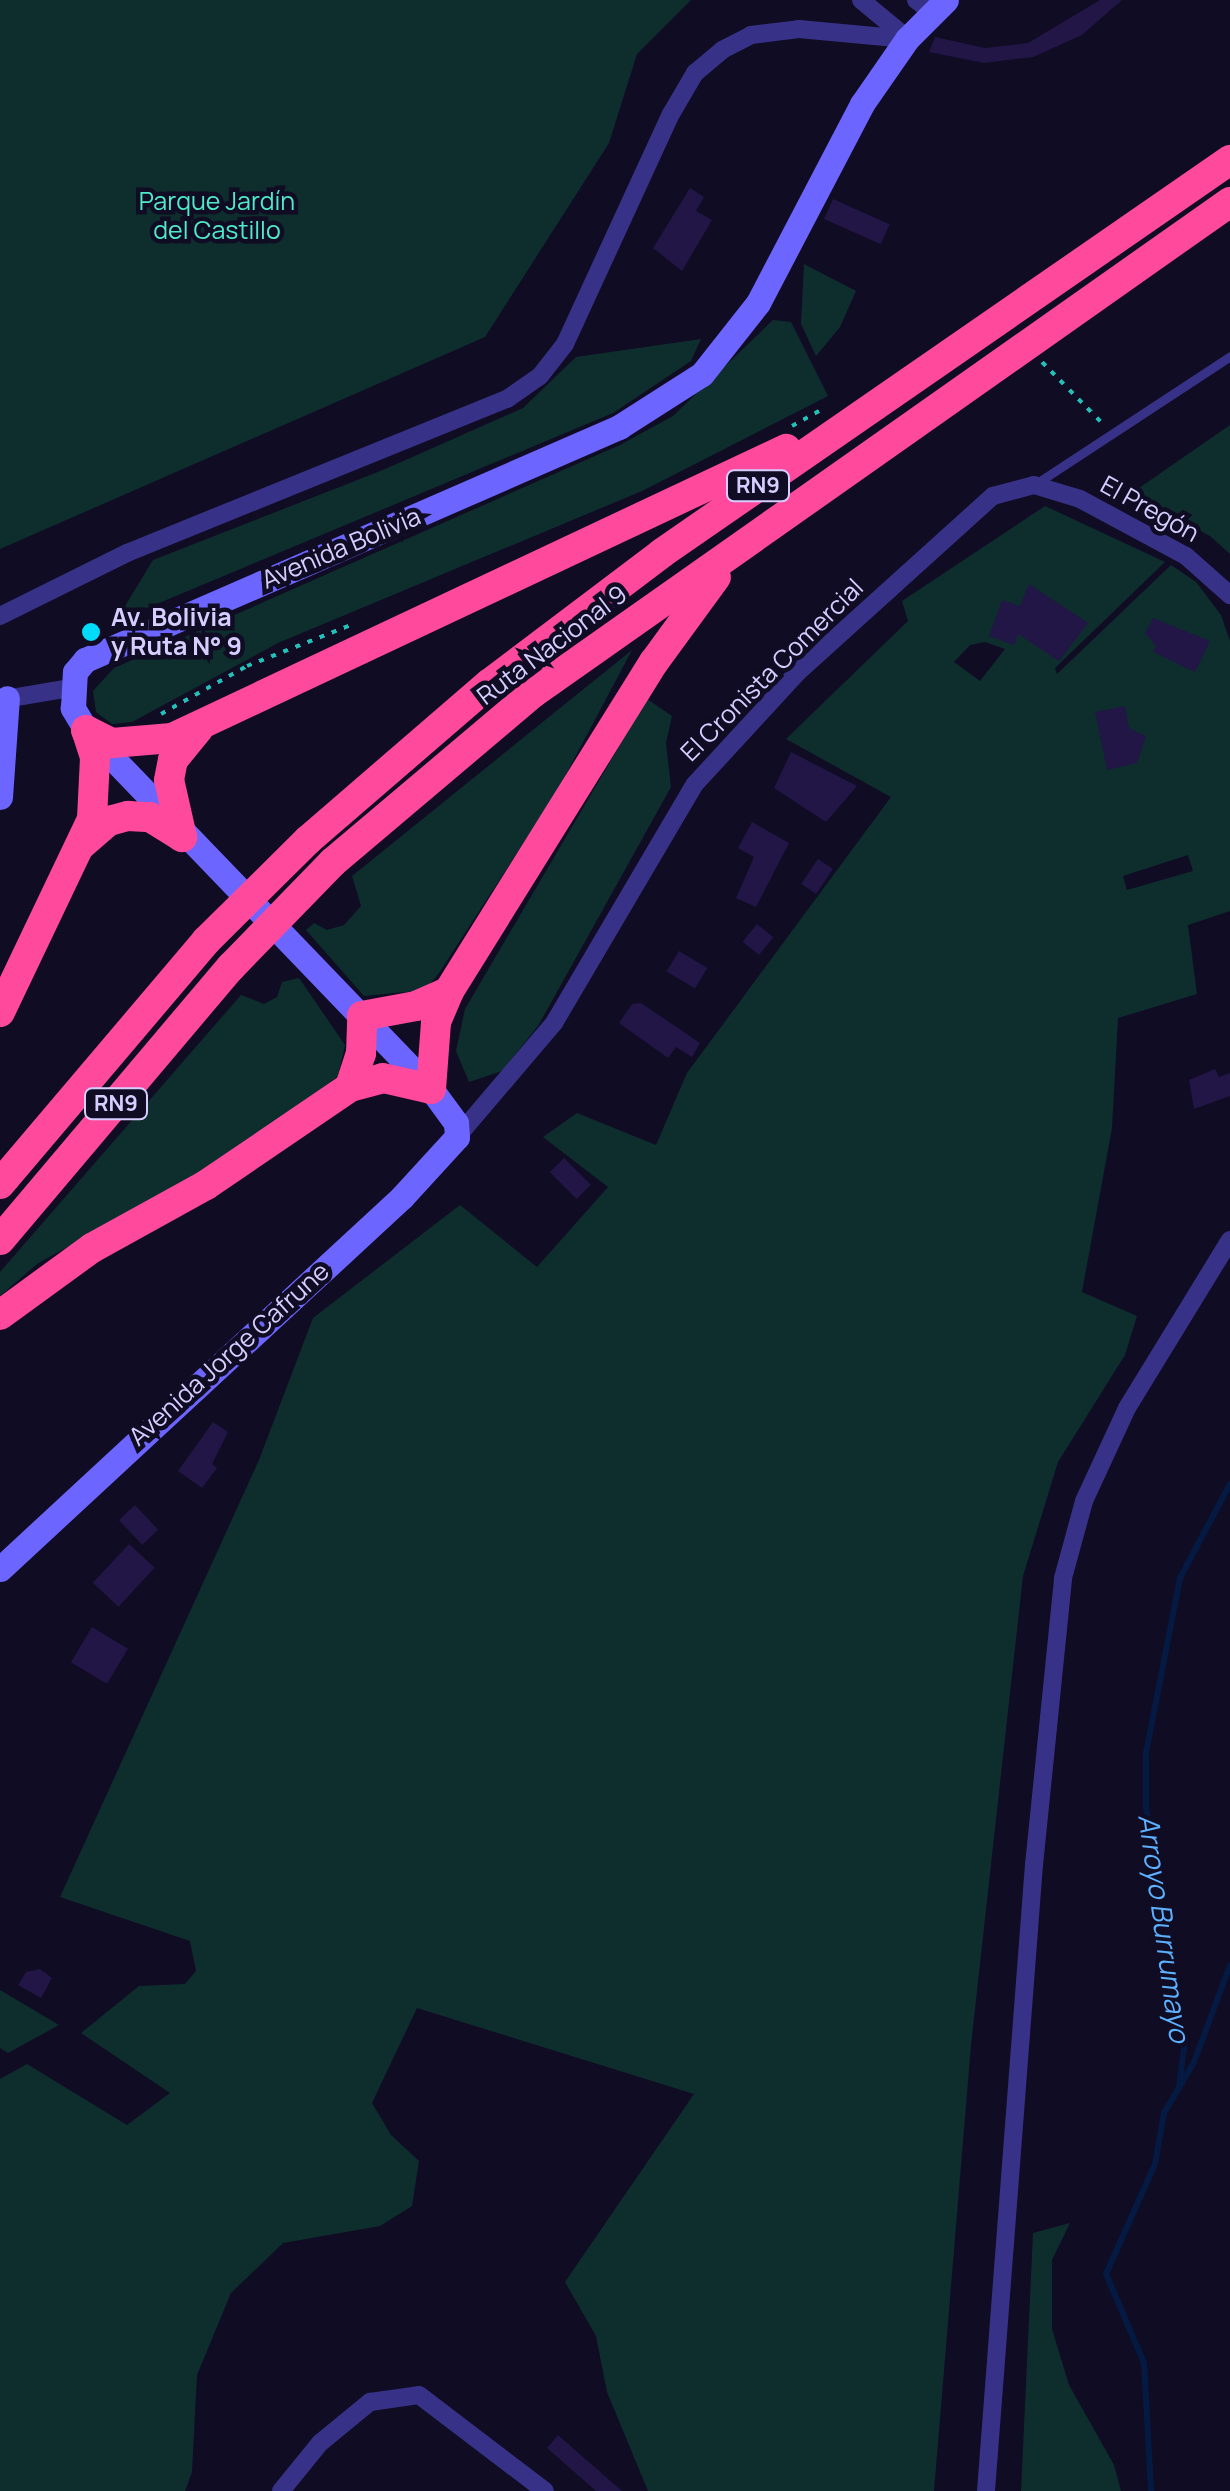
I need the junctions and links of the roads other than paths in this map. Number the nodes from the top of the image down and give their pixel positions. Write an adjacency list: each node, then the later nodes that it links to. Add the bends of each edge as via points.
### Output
1 (861, 0): 3 (street)
2 (932, 4): 3 (street, Avenida Bolivia)
3 (907, 39): 11 (street, via 775,30 722,50 695,73 671,114 565,344 540,376 507,399 127,553); 12 (street, Avenida Bolivia, via 862,104 758,303 702,374 619,427 86,660)
4 (1230, 160): 7 (highway, Ruta Nacional 9 / RN9)
5 (1230, 202): 9 (highway, Ruta Nacional 9 / RN9)
6 (1230, 356): 8 (lane)
7 (860, 415): 14 (highway); 25 (highway, Ruta Nacional 9 / RN9, via 557,632 308,840 206,941)
8 (1034, 485): 10 (street, El Pregón, via 1080,499 1186,556); 24 (street, El Cronista Comercial, via 993,496 962,518 732,741 665,828 554,1022)
9 (754, 533): 19 (highway, via 654,662); 26 (highway, Ruta Nacional 9 / RN9, via 532,693 333,862 231,967)
10 (1230, 596)
11 (0, 616)
12 (71, 688): 13 (street); 15 (street)
13 (4, 699): 16 (street)
14 (208, 718): 15 (highway, via 149,744 112,743); 17 (highway, via 184,742 171,770 170,800)
15 (86, 730): 17 (street); 18 (highway, via 96,786)
16 (0, 797)
17 (182, 837): 18 (highway, via 150,817 128,816 108,822); 21 (street)
18 (79, 848): 20 (highway)
19 (448, 991): 21 (highway, via 416,1006); 23 (highway, via 436,1022)
20 (0, 1012)
21 (362, 1016): 22 (highway, via 361,1054); 23 (street)
22 (350, 1087): 23 (highway, via 383,1078); 29 (highway, via 206,1185 92,1248)
23 (431, 1088): 24 (street, via 456,1122)
24 (457, 1137): 30 (street, Avenida Jorge Cafrune, via 402,1198)
25 (0, 1184)
26 (0, 1240)
27 (1230, 1240): 28 (street)
28 (1226, 1265): 33 (street, via 1127,1408 1084,1501 1063,1578)
29 (0, 1316)
30 (0, 1569)
31 (280, 2491): 32 (street, via 320,2443 370,2402 419,2395)
32 (545, 2491)
33 (986, 2491)

